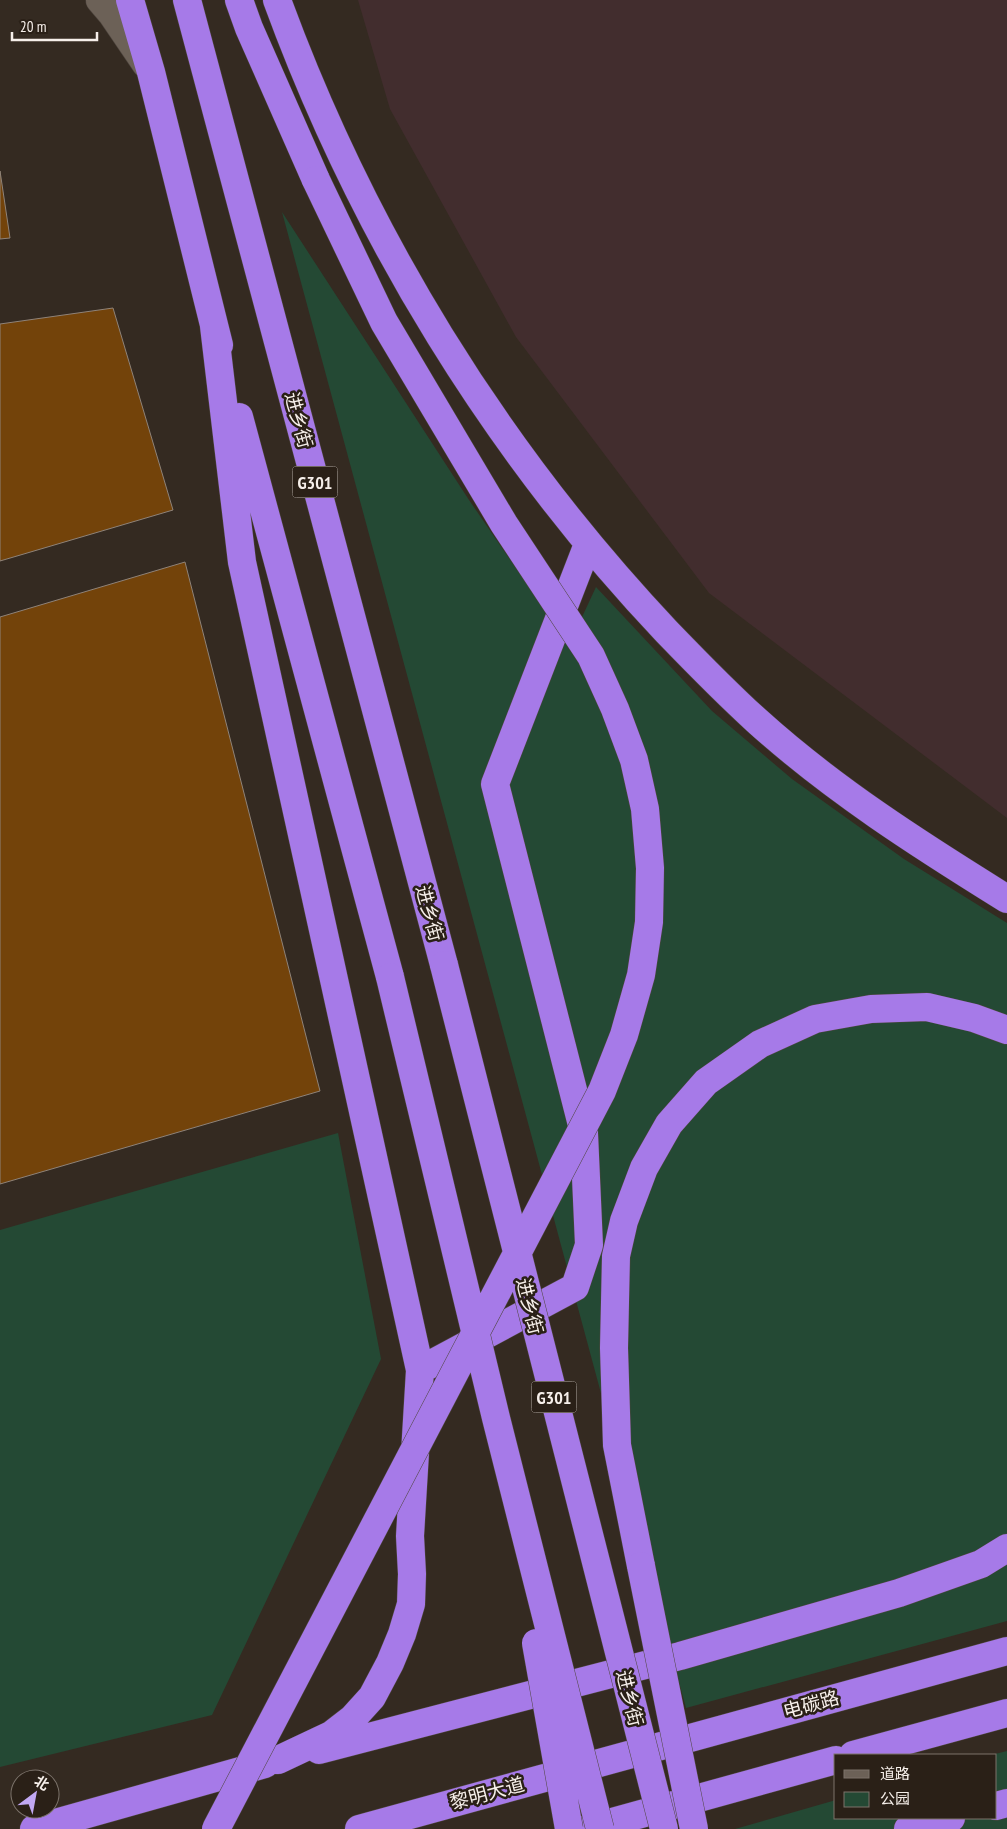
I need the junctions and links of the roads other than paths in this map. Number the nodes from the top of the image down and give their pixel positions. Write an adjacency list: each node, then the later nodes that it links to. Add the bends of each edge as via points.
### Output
1 (100, 0): 6 (main road)
2 (130, 0): 6 (highway)
3 (187, 0): 27 (highway, 进乡街 / G301, bridge, via 444,965)
4 (239, 0): 22 (highway, bridge, via 316,180 384,322 504,524 591,656 634,760 645,809 650,868 649,922 641,975 624,1035 602,1091)
5 (277, 0): 8 (highway, via 326,121 431,323 470,384)
6 (151, 72): 7 (highway)
7 (214, 326): 11 (highway, via 242,562); 12 (highway, bridge, via 390,977)
8 (588, 544): 9 (highway, via 640,604 756,721 873,813); 11 (highway, via 495,784 584,1133 589,1245 575,1287)
9 (1007, 898)
10 (1007, 1030): 28 (highway, bridge, via 927,1007 871,1009 815,1019 760,1044 706,1082 670,1124 644,1168 624,1221 616,1256 617,1445)
11 (420, 1370): 18 (highway, via 410,1536 411,1604 402,1634 372,1697 353,1718 331,1735)
12 (496, 1418): 24 (highway, bridge); 26 (highway, bridge)
13 (1007, 1548): 18 (highway, via 981,1564 899,1593 680,1656)
14 (1007, 1651): 17 (highway, 电碳路)
15 (1007, 1713): 16 (highway)
16 (857, 1754)
17 (615, 1758): 23 (highway, 黎明大道)
18 (278, 1760): 21 (highway)
19 (834, 1761): 25 (highway)
20 (947, 1819): 29 (highway)
21 (34, 1829)
22 (216, 1829)
23 (359, 1829)
24 (569, 1829)
25 (587, 1829)
26 (600, 1829)
27 (664, 1829)
28 (694, 1829)
29 (908, 1829)

